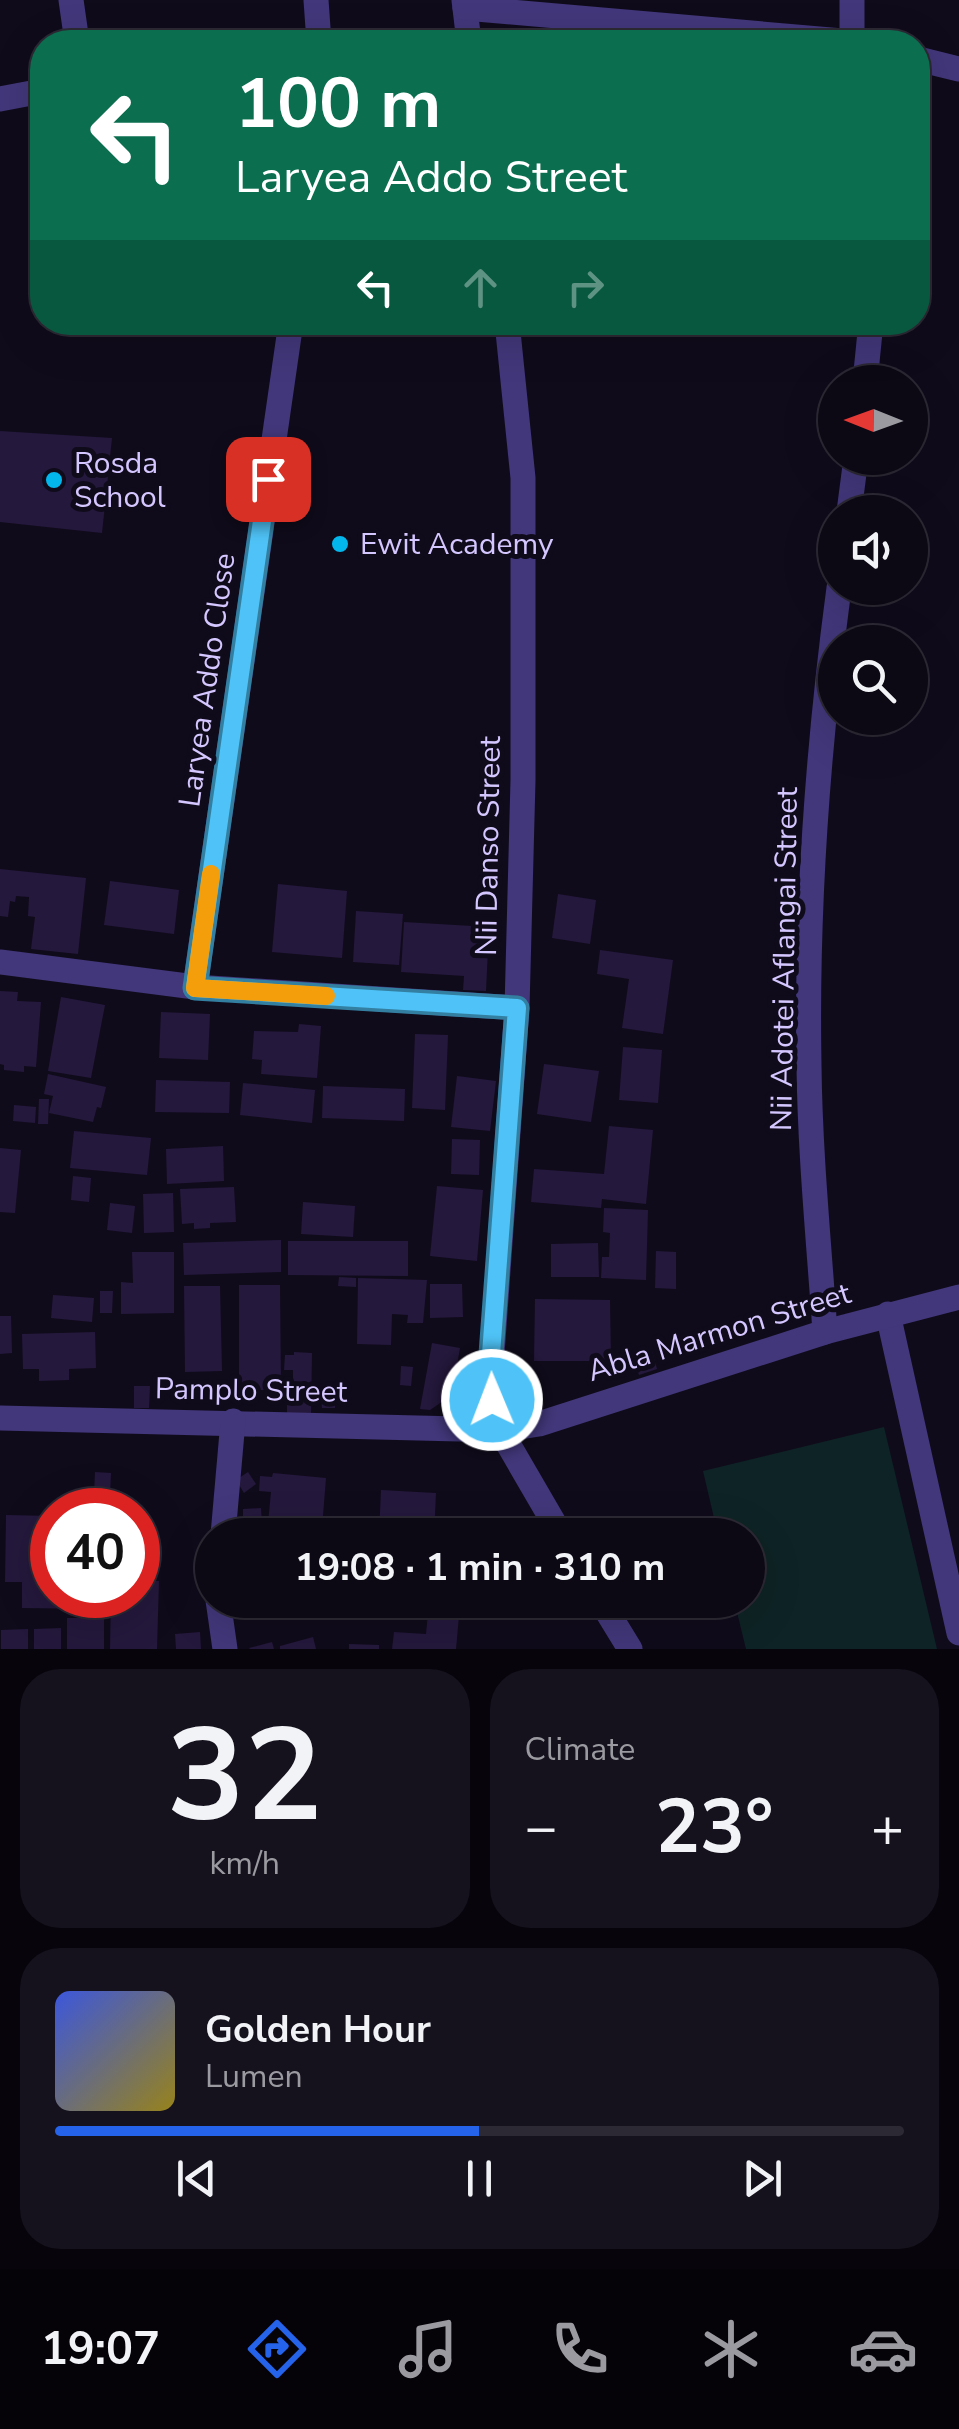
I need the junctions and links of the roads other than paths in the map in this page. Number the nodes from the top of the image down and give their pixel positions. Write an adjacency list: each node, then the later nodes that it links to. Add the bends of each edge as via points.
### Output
1 (71, 0): 5 (street)
2 (316, 0): 6 (street)
3 (852, 0): 9 (street)
4 (464, 4): 7 (street); 8 (street)
5 (76, 30)
6 (318, 30)
7 (467, 30)
8 (730, 30)
9 (853, 30)
10 (930, 62): 11 (street)
11 (959, 69)
12 (30, 93): 13 (street)
13 (0, 99)
14 (289, 335): 20 (street, Laryea Addo Close)
15 (508, 335): 21 (street, Nii Danso Street, via 523,478)
16 (870, 335): 17 (street)
17 (867, 365)
18 (837, 605): 24 (street, Nii Adotei Aflangai Street, via 811,883 808,1068)
19 (0, 962): 20 (street)
20 (195, 988): 21 (street)
21 (517, 1008): 27 (street, Nii Danso Street, via 491,1354)
22 (959, 1298): 23 (street, Abla Marmon Street)
23 (888, 1314): 24 (street, Abla Marmon Street); 32 (street)
24 (824, 1332): 27 (street, Abla Marmon Street, via 539,1424)
25 (0, 1418): 26 (street, Pamplo Street)
26 (233, 1421): 27 (street, Pamplo Street); 28 (street)
27 (500, 1430): 29 (street)
28 (224, 1518)
29 (551, 1518)
30 (221, 1618): 33 (street)
31 (611, 1618): 34 (street)
32 (959, 1633)
33 (225, 1649)
34 (630, 1649)

